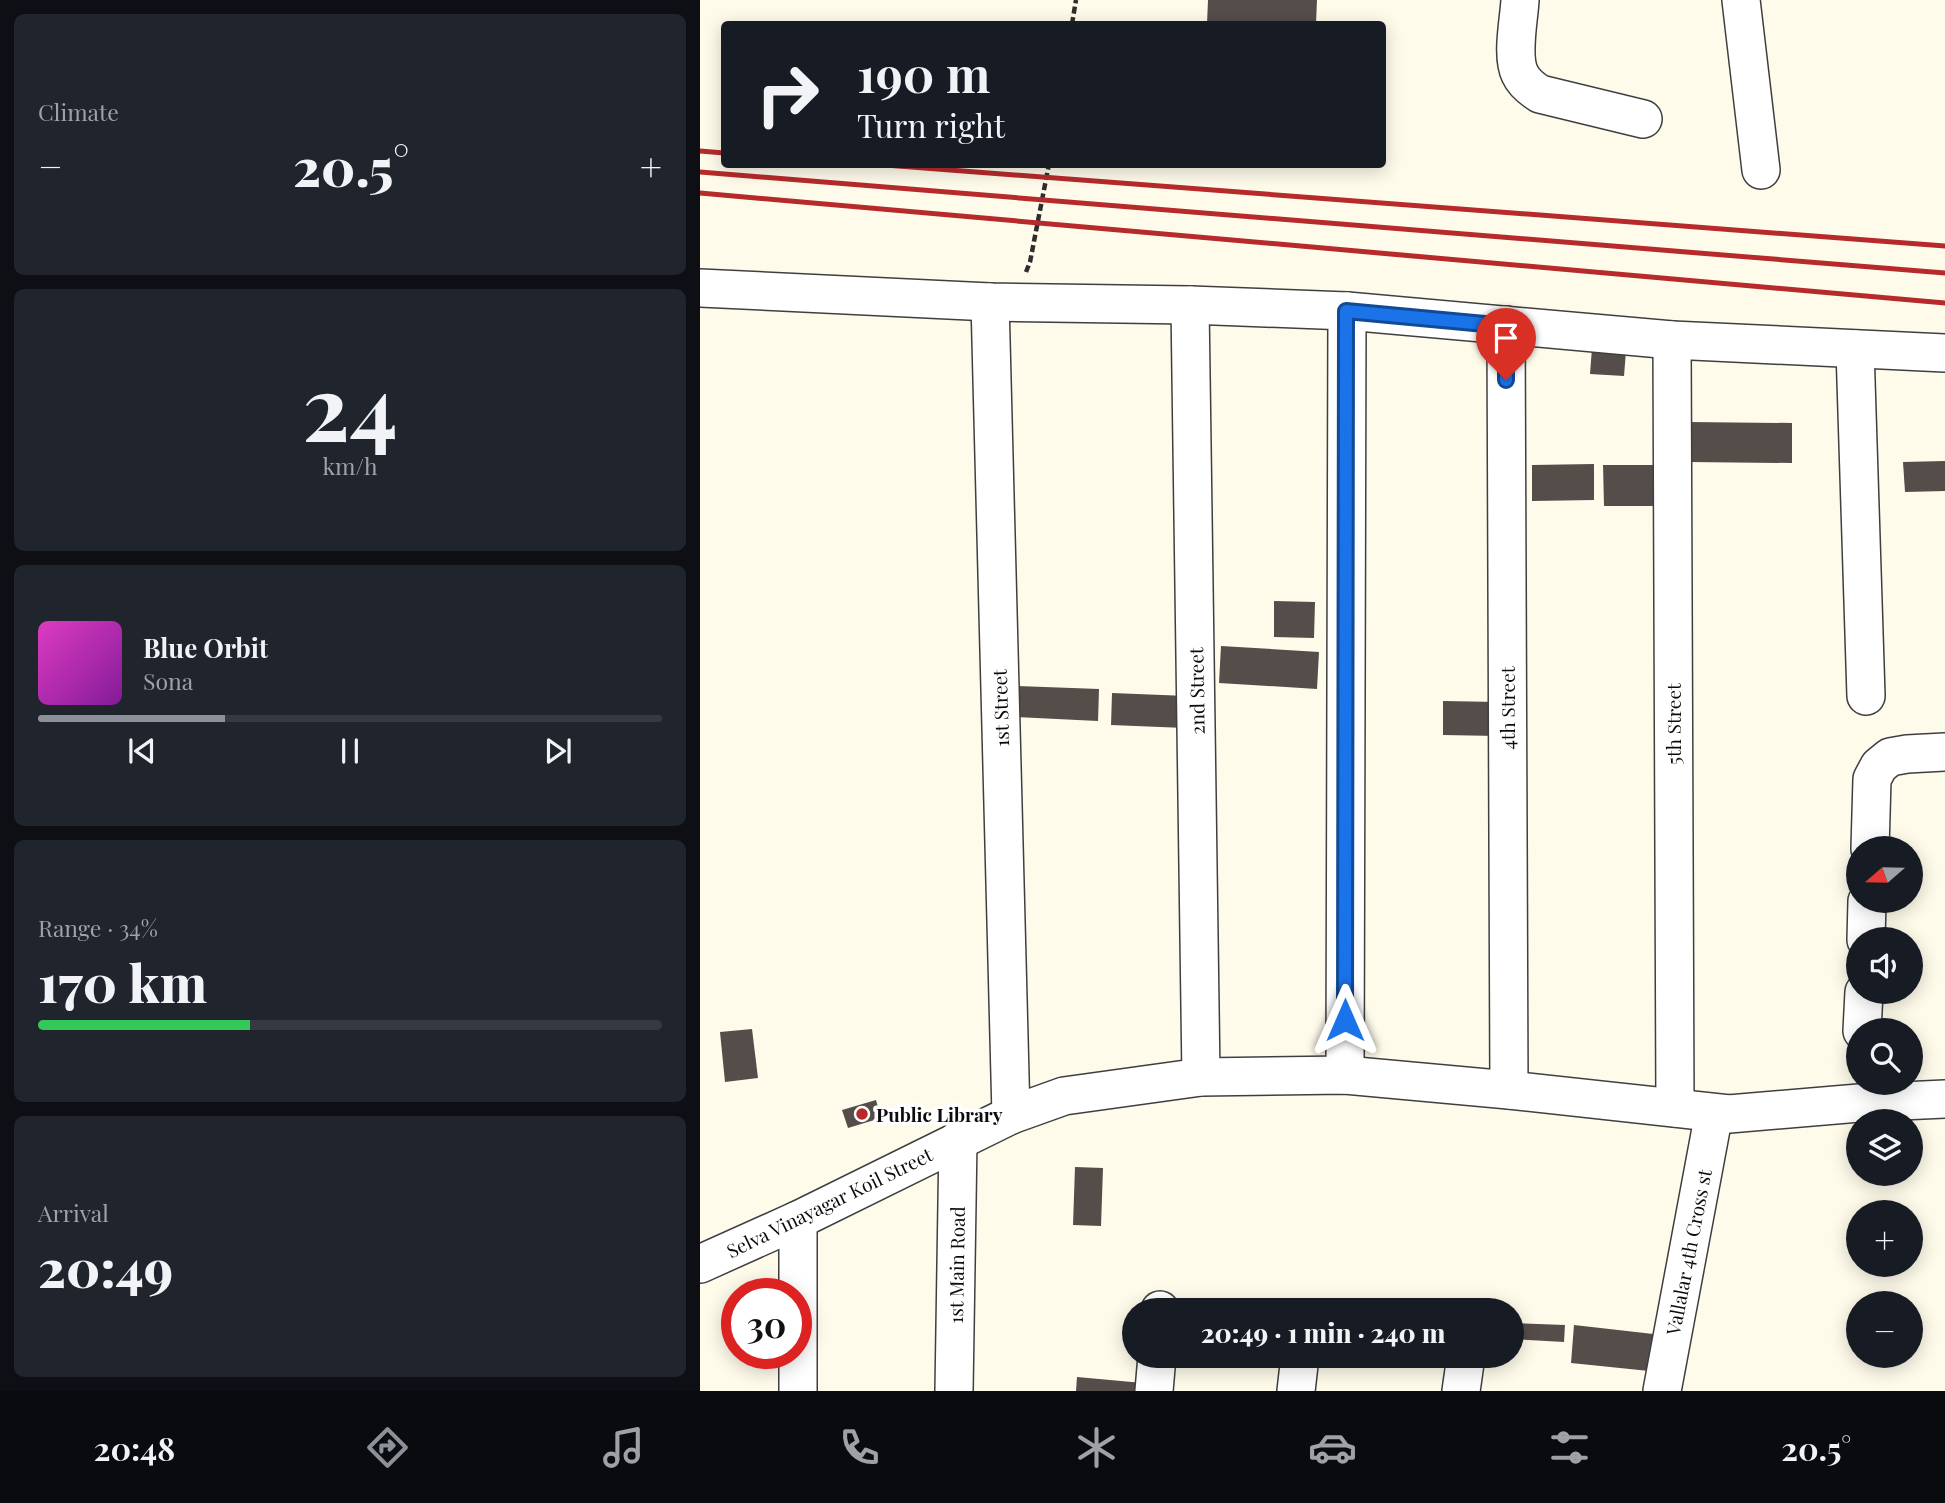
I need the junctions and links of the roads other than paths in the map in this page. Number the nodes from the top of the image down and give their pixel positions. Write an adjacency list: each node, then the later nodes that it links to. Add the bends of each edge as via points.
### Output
1 (1520, 0): 3 (street, via 1517,64 1527,85 1540,94)
2 (1741, 0): 4 (street)
3 (1643, 119)
4 (1761, 170)
5 (700, 288): 6 (street)
6 (998, 302): 7 (street); 24 (street, 1st Street)
7 (1190, 305): 8 (street); 17 (street, 2nd Street)
8 (1346, 311): 9 (street); 16 (street)
9 (1506, 326): 10 (street); 18 (street, 4th Street)
10 (1672, 340): 11 (street); 22 (street, 5th Street)
11 (1854, 349): 12 (street); 13 (street)
12 (1945, 353)
13 (1866, 696)
14 (1945, 752): 15 (street, via 1890,757 1879,766 1872,779)
15 (1870, 836)
16 (1345, 1075): 17 (street, Selva Vinayagar Koil Street); 18 (street, Selva Vinayagar Koil Street)
17 (1201, 1077): 24 (street, Selva Vinayagar Koil Street, via 1064,1096)
18 (1509, 1090): 22 (street, Selva Vinayagar Koil Street)
19 (1847, 1095): 23 (street, Selva Vinayagar Koil Street)
20 (1888, 1095): 21 (street, Selva Vinayagar Koil Street)
21 (1945, 1099)
22 (1675, 1108): 23 (street, Selva Vinayagar Koil Street)
23 (1714, 1113): 36 (street, Vallalar 4th Cross st)
24 (1011, 1115): 25 (street, Selva Vinayagar Koil Street)
25 (958, 1140): 26 (street, Selva Vinayagar Koil Street); 32 (street, 1st Main Road)
26 (798, 1220): 27 (street, Selva Vinayagar Koil Street); 31 (street)
27 (700, 1264)
28 (1156, 1368): 33 (street)
29 (1299, 1368): 34 (street)
30 (1464, 1368): 35 (street)
31 (798, 1391)
32 (954, 1391)
33 (1154, 1391)
34 (1296, 1391)
35 (1461, 1391)
36 (1661, 1391)

